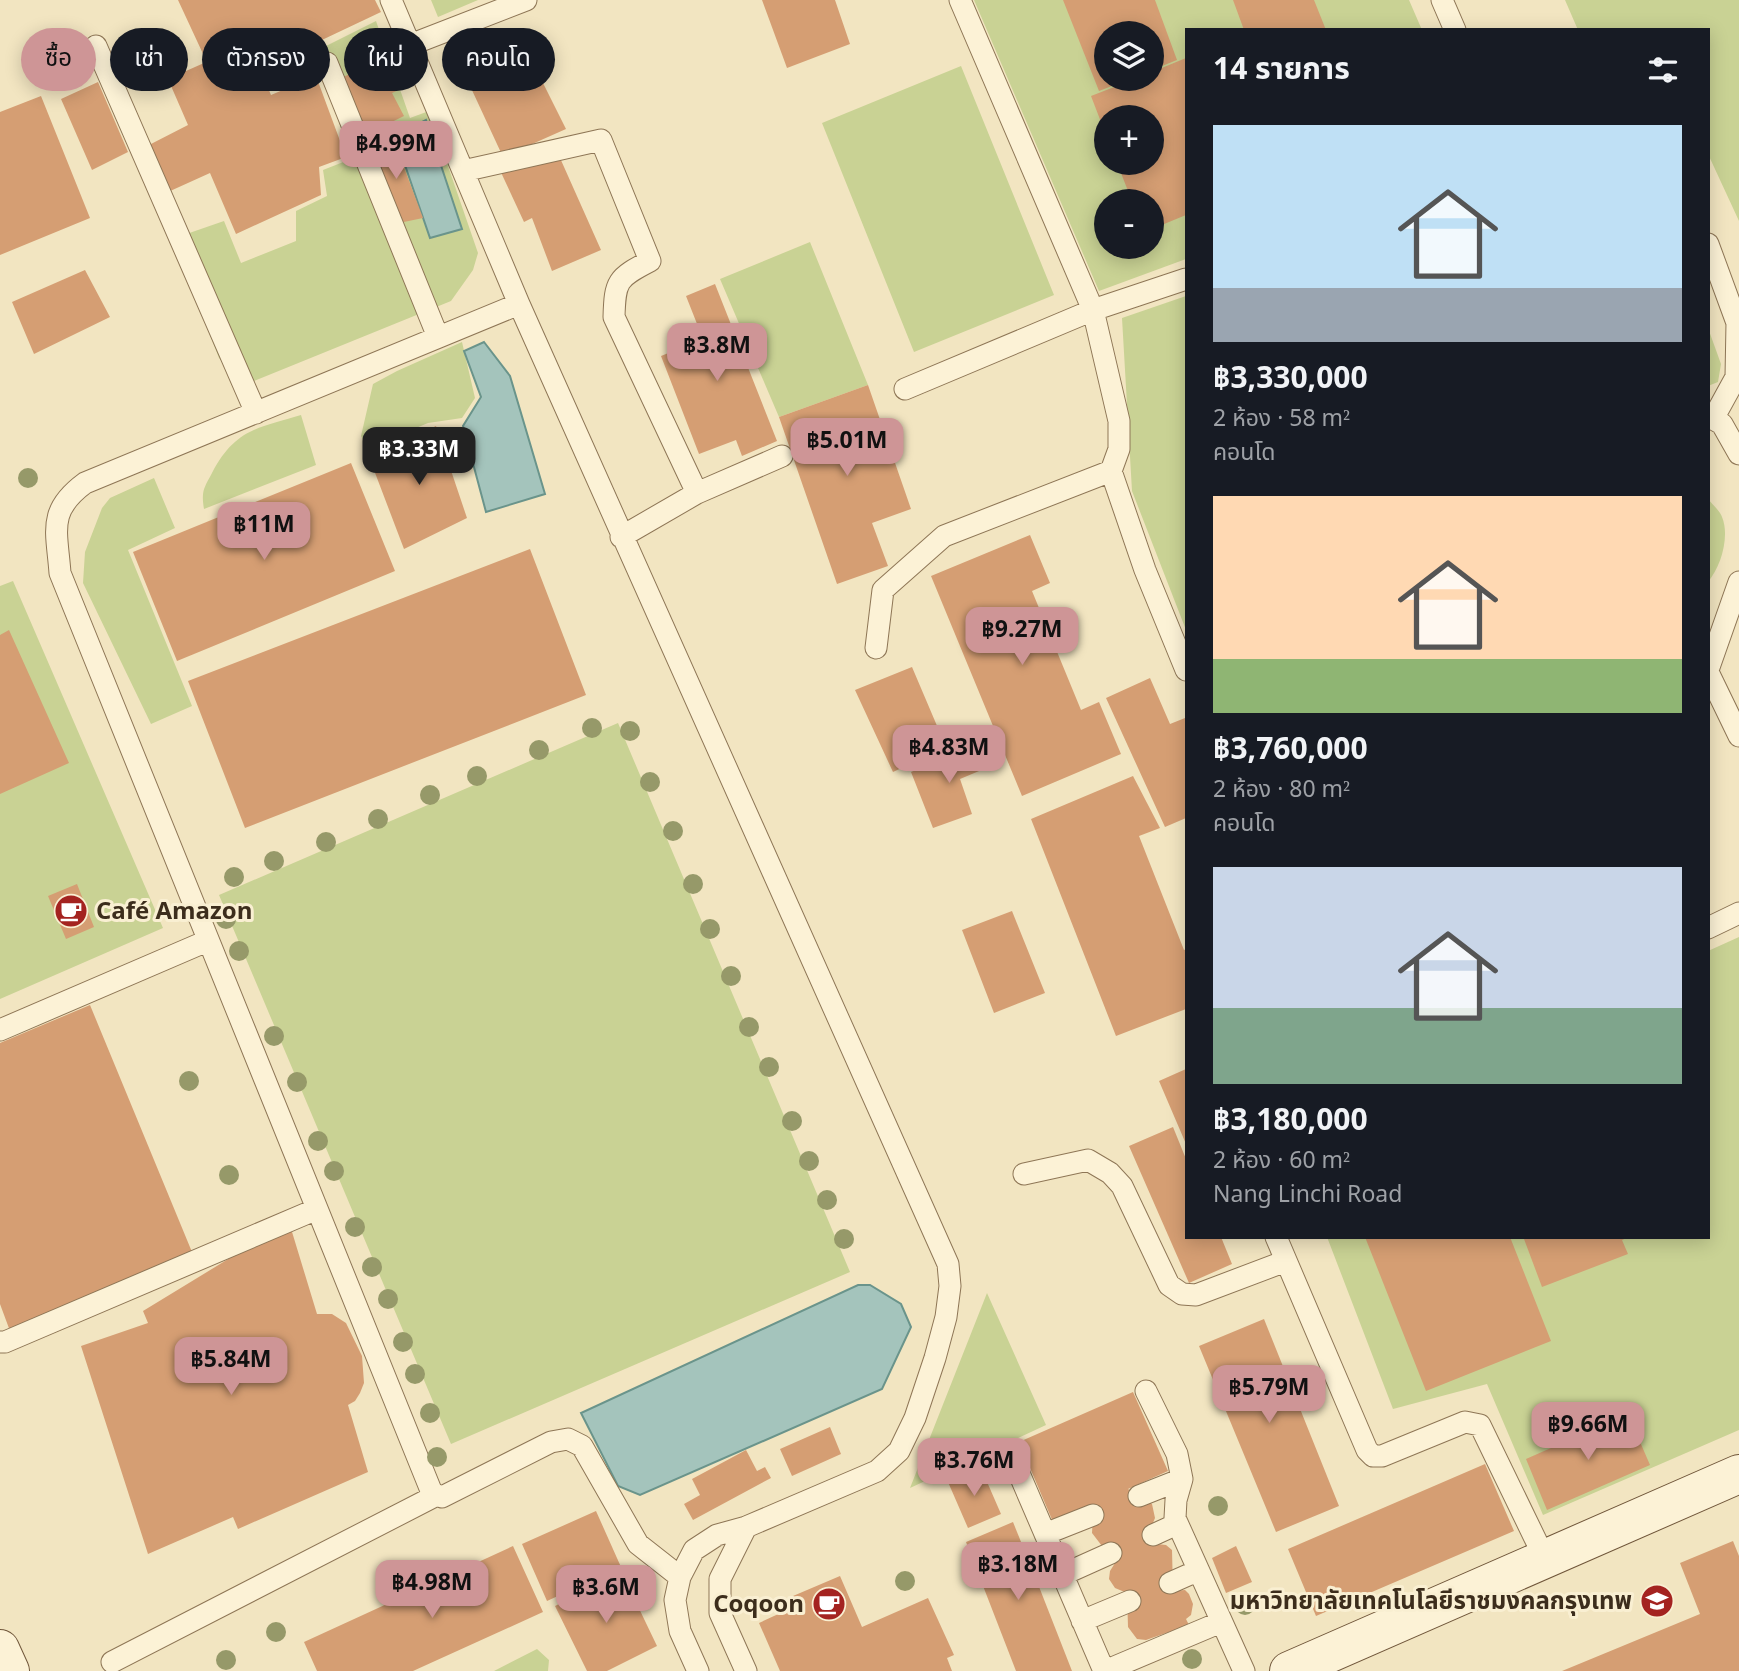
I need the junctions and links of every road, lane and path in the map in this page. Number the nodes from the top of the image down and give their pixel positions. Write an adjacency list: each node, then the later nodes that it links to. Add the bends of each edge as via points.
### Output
1 (391, 0): 5 (lane)
2 (526, 0): 7 (lane)
3 (960, 0): 15 (lane)
4 (1442, 0): 6 (lane)
5 (403, 28)
6 (1454, 28)
7 (428, 38)
8 (96, 46): 18 (lane)
9 (330, 70): 16 (lane)
10 (428, 88): 11 (lane)
11 (463, 171): 14 (lane); 23 (lane, via 601,140 650,261 625,274 615,291 614,317)
12 (1710, 249): 19 (lane, via 1737,323 1736,377)
13 (1185, 279): 15 (lane)
14 (519, 304): 16 (lane); 24 (lane)
15 (1093, 310): 17 (lane); 22 (lane, via 1119,421 1119,449)
16 (439, 337): 18 (lane)
17 (905, 389)
18 (256, 413): 33 (lane, via 85,483 68,496 57,523 60,573)
19 (1711, 420): 20 (lane, via 1722,424)
20 (1739, 454)
21 (782, 456): 23 (lane)
22 (1111, 471): 26 (lane, via 944,536 883,590); 28 (lane, via 1144,570)
23 (697, 493): 24 (lane)
24 (621, 537): 48 (lane, via 948,1264 946,1317 915,1418 899,1451 877,1471)
25 (1739, 582): 27 (lane)
26 (876, 648)
27 (1710, 665)
28 (1185, 668)
29 (1710, 675): 30 (lane)
30 (1739, 736)
31 (1739, 913): 32 (lane)
32 (1710, 927)
33 (208, 941): 34 (lane); 36 (lane)
34 (0, 1030)
35 (1024, 1174): 38 (lane, via 1088,1160 1110,1173 1122,1186 1170,1284 1182,1294 1196,1295)
36 (317, 1209): 39 (lane); 44 (lane)
37 (1277, 1239): 38 (lane)
38 (1286, 1261): 52 (lane, via 1367,1450 1382,1456 1465,1422 1480,1425)
39 (0, 1342)
40 (1146, 1391): 43 (lane, via 1177,1454)
41 (1012, 1457): 49 (lane)
42 (1739, 1474): 52 (main road)
43 (1182, 1479): 45 (lane); 47 (lane, via 1176,1500)
44 (435, 1496): 55 (lane, via 442,1497 551,1442 568,1439 582,1446 638,1544); 61 (lane)
45 (1139, 1496)
46 (1093, 1515): 49 (lane)
47 (1177, 1524): 50 (lane); 53 (lane)
48 (746, 1527): 55 (lane, via 717,1535 694,1550); 64 (lane, via 720,1579 720,1613)
49 (1045, 1534): 54 (lane)
50 (1153, 1535)
51 (1111, 1553): 54 (lane)
52 (1545, 1559): 67 (main road)
53 (1197, 1571): 56 (lane); 59 (lane)
54 (1062, 1575): 58 (lane)
55 (680, 1577): 63 (lane, via 675,1600 680,1631)
56 (1170, 1583)
57 (1130, 1601): 58 (lane)
58 (1082, 1621): 65 (lane)
59 (1222, 1622): 65 (lane); 66 (lane)
60 (0, 1649): 62 (main road)
61 (112, 1662)
62 (9, 1671)
63 (698, 1671)
64 (746, 1671)
65 (1104, 1671)
66 (1244, 1671)
67 (1289, 1671)

